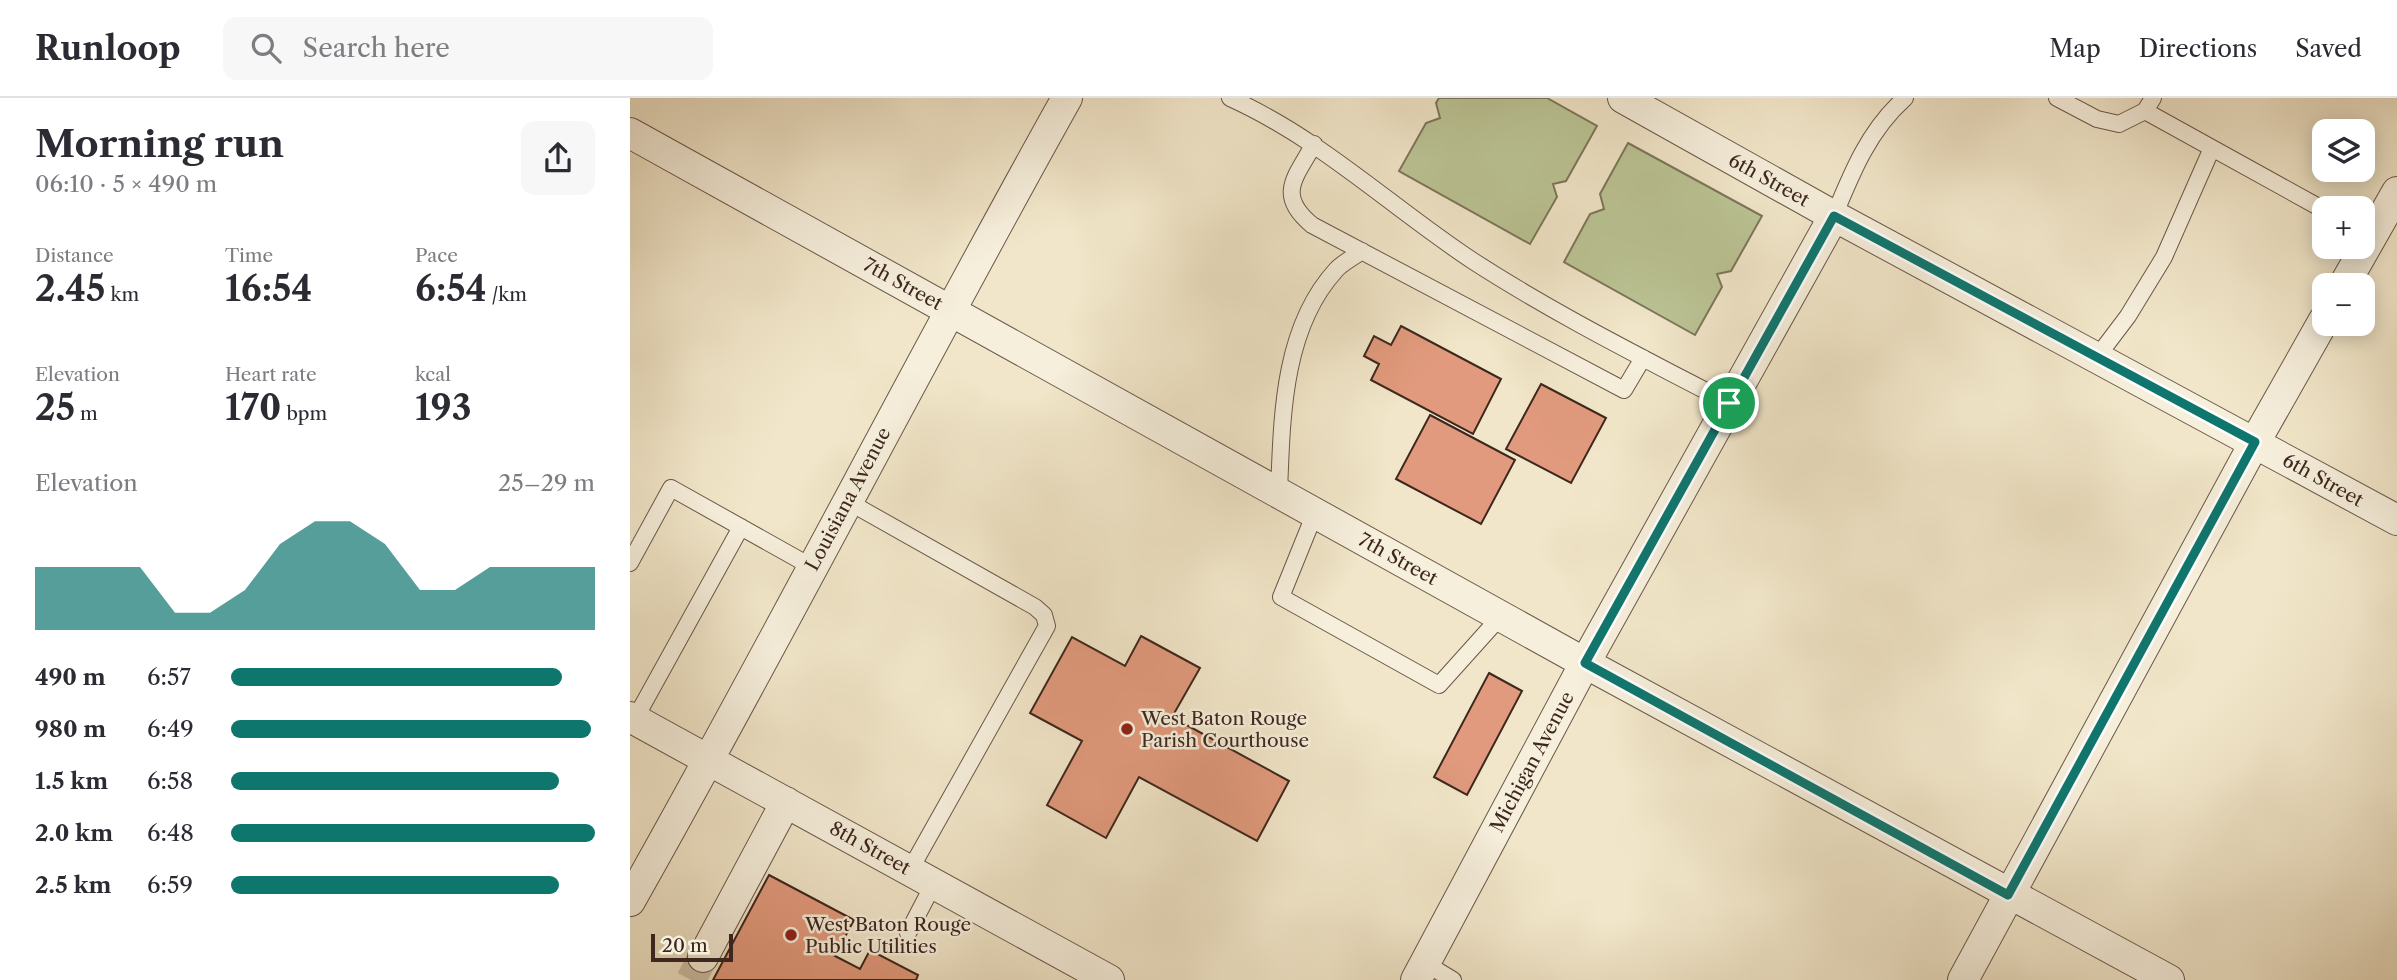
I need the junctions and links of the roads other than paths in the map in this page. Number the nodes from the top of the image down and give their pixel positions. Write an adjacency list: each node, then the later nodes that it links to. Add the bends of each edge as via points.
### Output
1 (1067, 98): 15 (street, Louisiana Avenue)
2 (1230, 98): 8 (lane)
3 (1623, 98): 12 (street, 6th Street)
4 (1905, 98): 12 (lane, via 1859,154)
5 (2057, 98): 6 (lane, via 2097,120 2119,124)
6 (2149, 104): 9 (lane)
7 (630, 133): 15 (street, 7th Street)
8 (1314, 144): 14 (lane, via 1293,181 1290,197 1296,211 1312,225); 18 (lane, via 1472,260)
9 (2212, 148): 11 (lane); 17 (lane, via 2164,257)
10 (2397, 192): 13 (street)
11 (2312, 203)
12 (1834, 216): 17 (street, 6th Street); 19 (street, Michigan Avenue)
13 (2375, 223)
14 (1362, 251): 18 (lane, via 1624,390); 21 (lane, via 1336,270 1299,334 1282,421)
15 (949, 309): 21 (street, 7th Street); 22 (street, Louisiana Avenue)
16 (2315, 336): 20 (street)
17 (2097, 357): 20 (street, 6th Street)
18 (1643, 358): 19 (lane)
19 (1729, 403): 29 (street, Michigan Avenue)
20 (2255, 442): 24 (street, 6th Street); 34 (street)
21 (1279, 492): 23 (street, 7th Street)
22 (847, 502): 27 (street, Louisiana Avenue); 33 (lane, via 1035,607 1047,626)
23 (1315, 513): 28 (street, 7th Street); 28 (lane, via 1281,597 1439,685)
24 (2397, 520)
25 (741, 527): 26 (lane, via 671,488); 27 (lane); 30 (lane)
26 (630, 563)
27 (812, 567): 31 (street, Louisiana Avenue)
28 (1501, 616): 29 (street, 7th Street)
29 (1585, 663): 34 (street, 7th Street); 38 (street, Michigan Avenue)
30 (632, 718): 31 (street, 8th Street)
31 (709, 760): 32 (street, 8th Street); 35 (street, Louisiana Avenue)
32 (786, 802): 33 (street, 8th Street); 37 (street)
33 (922, 877): 36 (lane); 39 (street, 8th Street)
34 (2008, 895): 41 (street); 42 (street, 7th Street)
35 (630, 901)
36 (908, 933)
37 (704, 957)
38 (1421, 972): 40 (lane)
39 (1110, 980)
40 (1453, 980)
41 (1963, 980)
42 (2169, 980)

